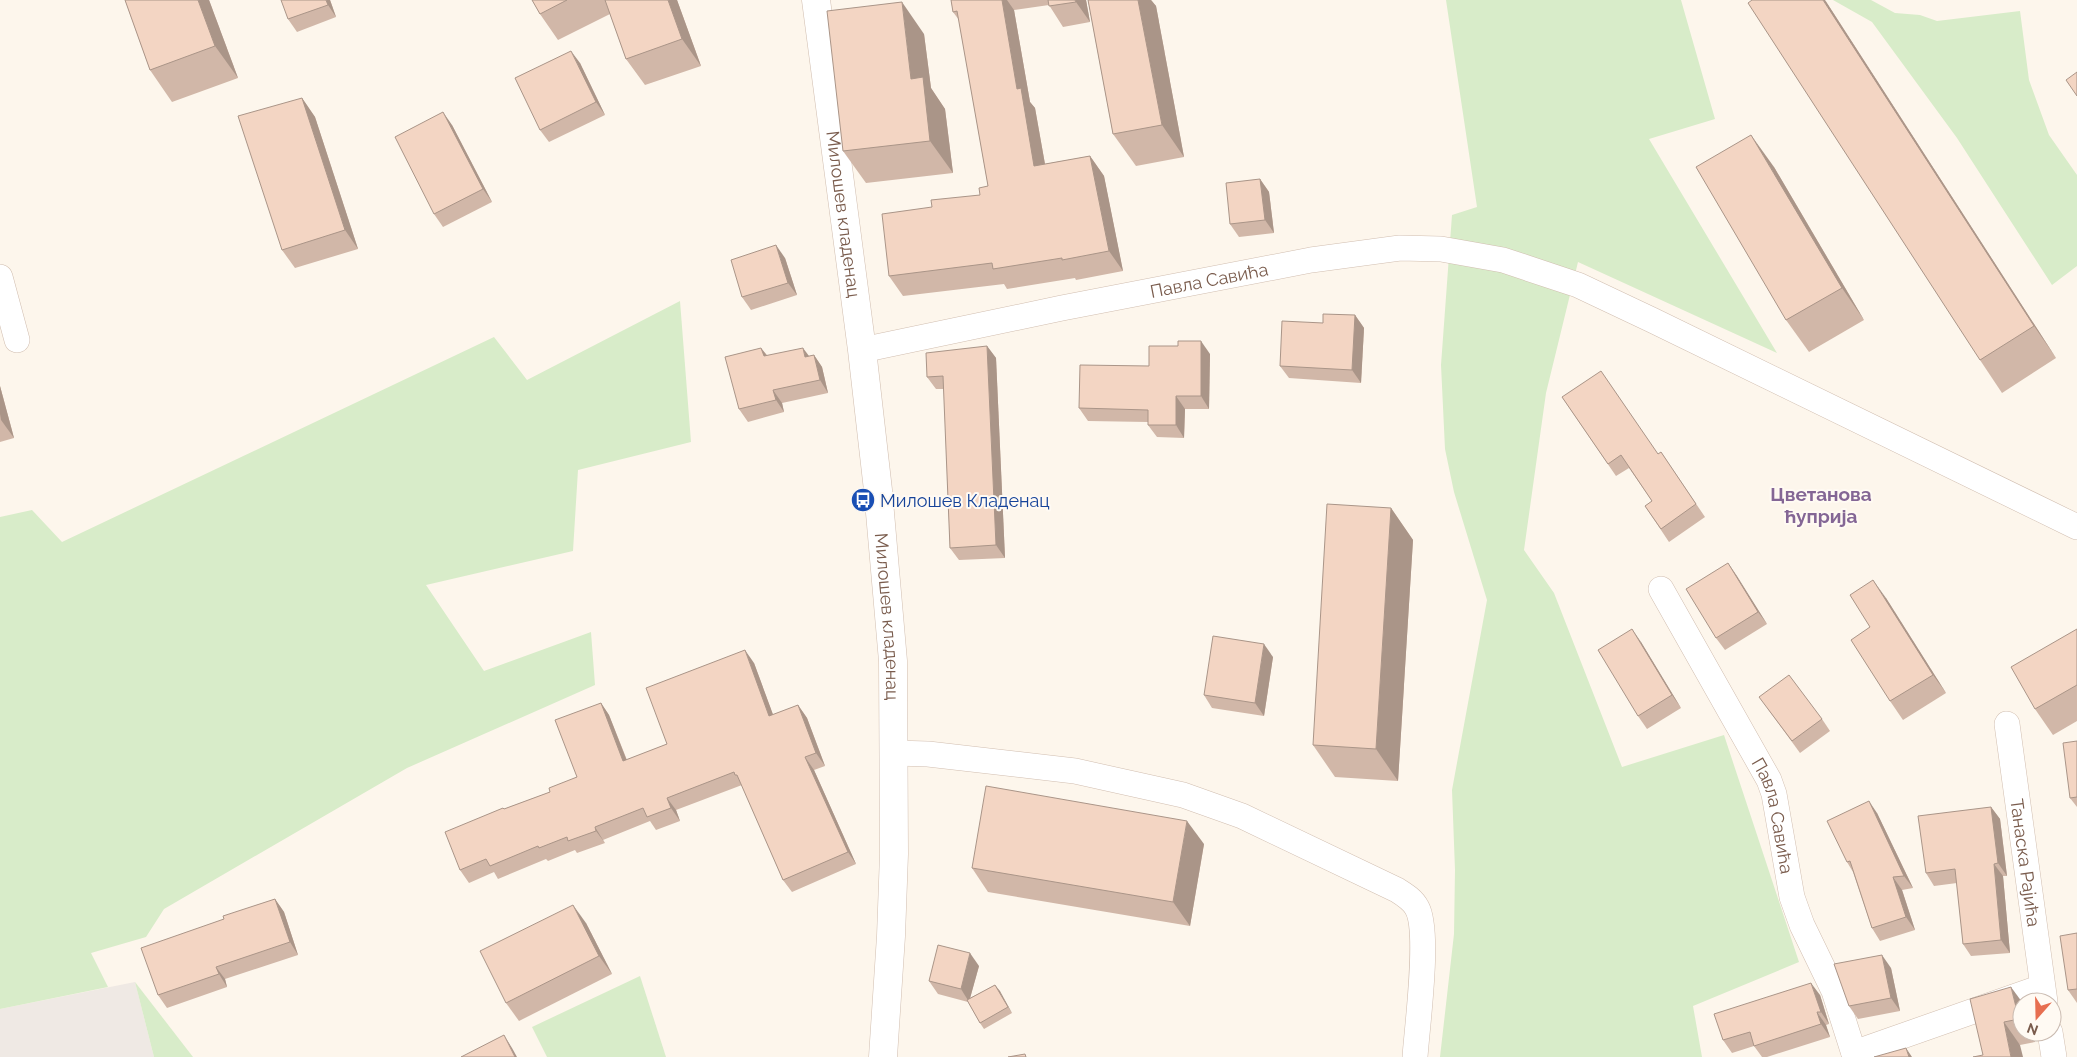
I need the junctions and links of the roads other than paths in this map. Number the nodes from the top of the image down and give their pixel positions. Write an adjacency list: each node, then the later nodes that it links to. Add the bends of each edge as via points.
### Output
1 (816, 0): 4 (street, Милошев кладенац)
2 (0, 277): 3 (street)
3 (17, 340)
4 (862, 350): 5 (street, Павла Савића, via 1311,260 1400,248 1441,249 1503,260 1557,277); 8 (street, Милошев кладенац, via 891,624)
5 (2077, 527)
6 (1660, 589): 12 (street, Павла Савића, via 1769,780 1792,897 1834,991)
7 (2007, 724): 9 (street, Танаска Рајића)
8 (895, 753): 13 (street, Милошев кладенац, via 894,878); 14 (street, via 1075,771 1183,795 1242,816 1397,890 1412,900 1422,921 1422,969)
9 (2044, 992)
10 (2012, 1004): 12 (street)
11 (2052, 1042): 15 (street)
12 (1854, 1055)
13 (883, 1057)
14 (1414, 1057)
15 (2054, 1057)

